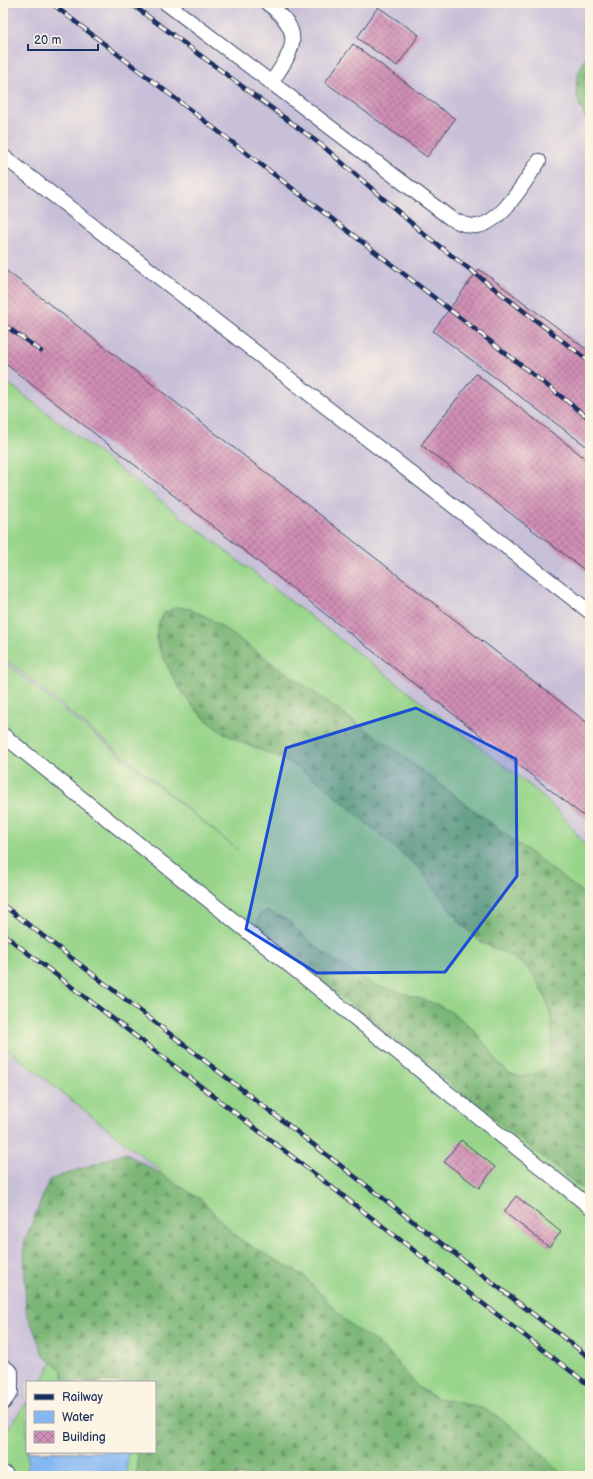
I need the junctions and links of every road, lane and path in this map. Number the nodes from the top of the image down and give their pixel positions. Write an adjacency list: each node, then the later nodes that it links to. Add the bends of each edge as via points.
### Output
1 (166, 3): 3 (lane)
2 (267, 3): 3 (lane, via 284,18 291,30 293,44 289,56)
3 (271, 83): 5 (lane, via 450,218 464,225 478,226 493,220 504,210)
4 (3, 156): 6 (lane)
5 (539, 162)
6 (590, 612)
7 (3, 735): 8 (lane)
8 (590, 1206)
9 (3, 1366): 10 (lane, via 10,1372 11,1392)
10 (3, 1403)

